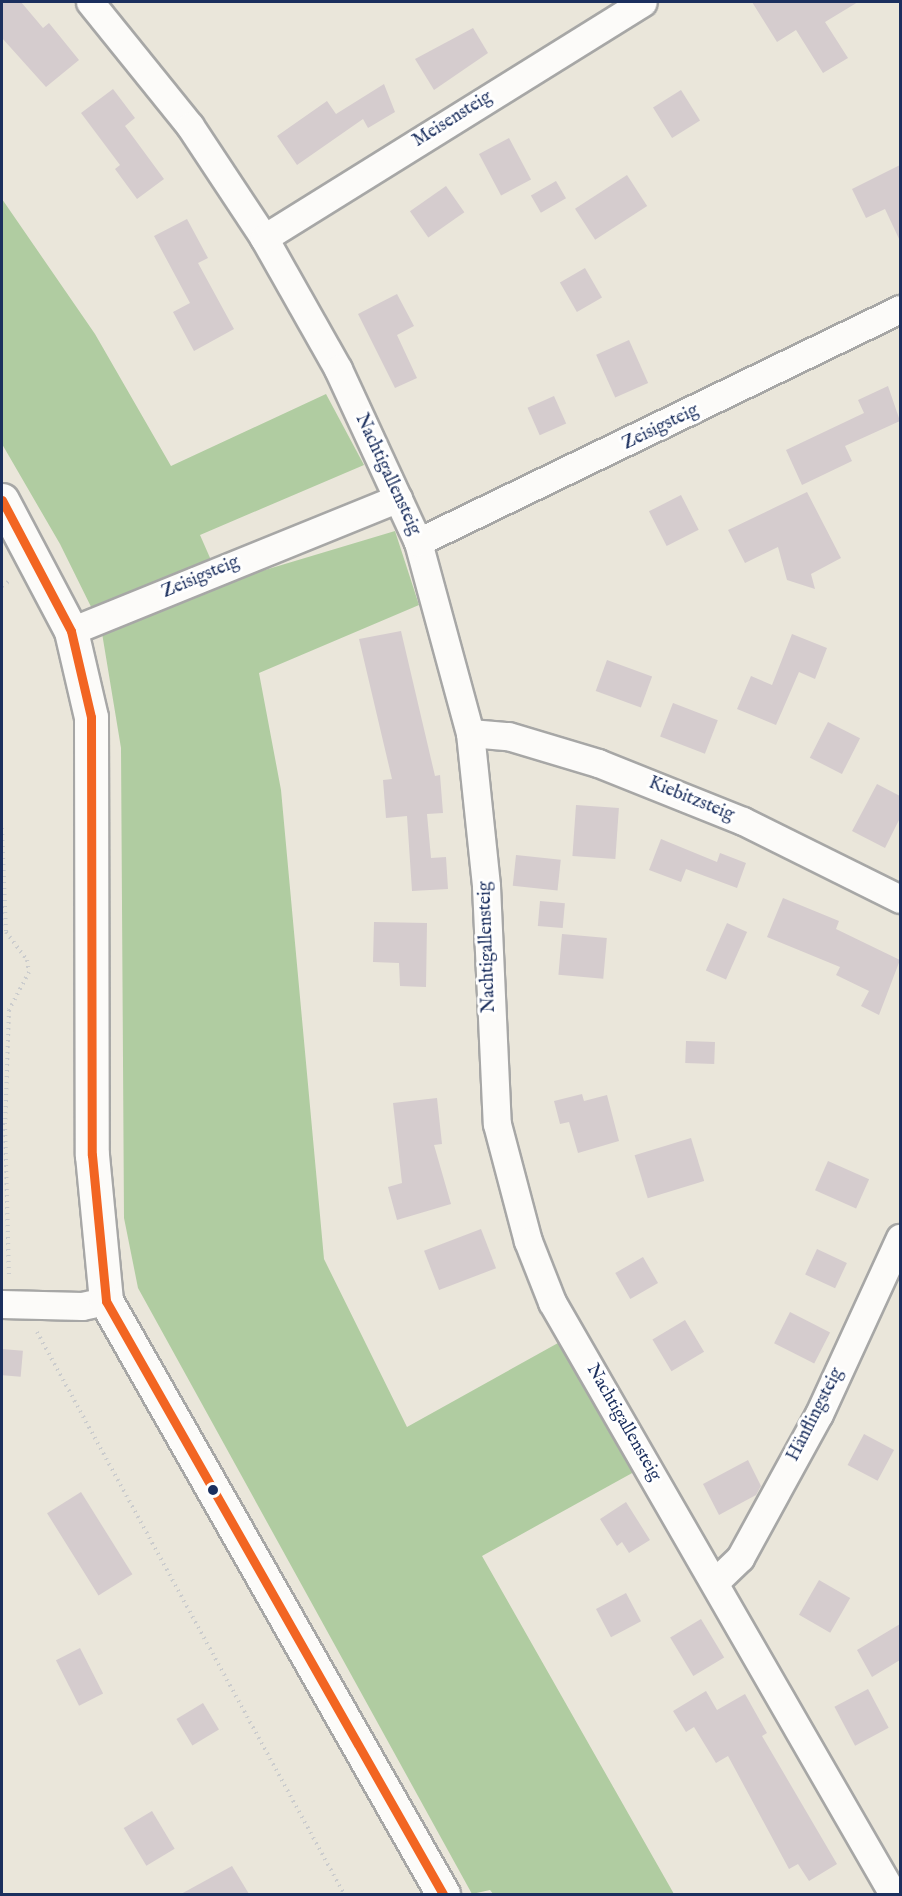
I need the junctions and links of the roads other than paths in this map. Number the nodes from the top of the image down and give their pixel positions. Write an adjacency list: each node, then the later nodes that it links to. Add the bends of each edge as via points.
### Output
1 (90, 2): 3 (street, Nachtigallensteig, via 190,126)
2 (643, 2): 3 (street, Meisensteig)
3 (264, 238): 5 (street, Nachtigallensteig, via 339,369)
4 (900, 309): 7 (street, Zeisigsteig)
5 (398, 498): 7 (street, Nachtigallensteig); 8 (street, Zeisigsteig)
6 (2, 500): 8 (main road)
7 (418, 542): 9 (street, Nachtigallensteig)
8 (71, 631): 12 (main road, via 90,717 92,1155)
9 (470, 733): 10 (street, Kiebitzsteig, via 508,736 598,763 743,821); 14 (street, Nachtigallensteig, via 486,886 497,1124 512,1190 552,1302)
10 (900, 899)
11 (900, 1238): 14 (street, Hänflingsteig, via 813,1424 740,1558)
12 (106, 1300): 13 (street); 15 (main road)
13 (12, 1305)
14 (716, 1582): 16 (street, Nachtigallensteig)
15 (443, 1894)
16 (893, 1894)

